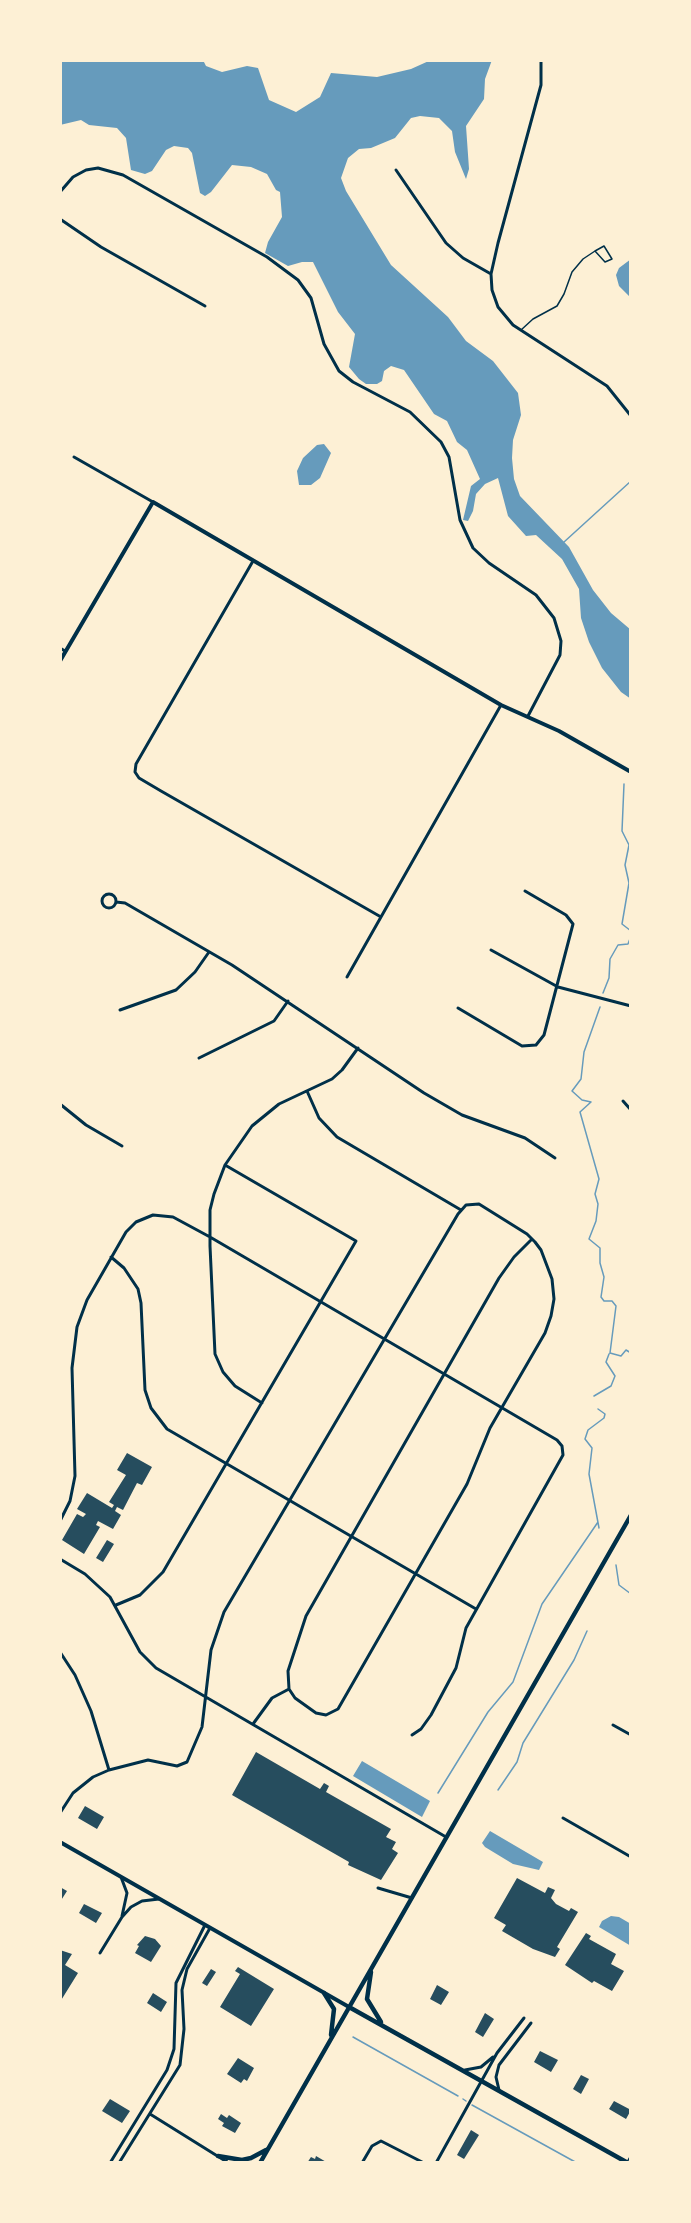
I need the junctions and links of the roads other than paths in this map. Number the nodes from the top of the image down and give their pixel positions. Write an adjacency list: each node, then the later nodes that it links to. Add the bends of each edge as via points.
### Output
1 (541, 60): 6 (street, via 541,85)
2 (396, 170): 6 (street, via 446,243)
3 (60, 192): 17 (street, via 73,177 86,170 98,168 123,175 267,257 298,280 310,298 324,344 339,371 410,412 441,442 449,457 460,520 473,548 536,595 555,618 560,655)
4 (60, 219): 7 (street)
5 (595, 251): 5 (lane, via 604,246 612,259 604,262); 8 (lane, via 573,269 557,306)
6 (491, 274): 8 (street, via 498,307)
7 (205, 306)
8 (520, 331): 9 (street, via 607,386)
9 (631, 416)
10 (74, 457): 11 (street)
11 (153, 502): 12 (street); 14 (street)
12 (253, 561): 16 (street); 21 (street, via 136,764 135,772 161,791)
13 (60, 648): 14 (street)
14 (65, 651): 15 (street)
15 (60, 661)
16 (501, 705): 17 (street); 21 (street)
17 (528, 716): 18 (street)
18 (631, 772)
19 (525, 891): 25 (street, via 566,915 573,924)
20 (116, 902): 20 (street, via 111,894 102,899 103,906 108,908); 23 (street, via 126,903)
21 (381, 917): 24 (street)
22 (491, 950): 25 (street)
23 (209, 951): 26 (street); 29 (street, via 176,990)
24 (347, 977)
25 (558, 987): 27 (street); 28 (street, via 544,1035 530,1047)
26 (288, 1001): 30 (street); 31 (street, via 268,1025)
27 (631, 1006)
28 (458, 1008)
29 (120, 1010)
30 (358, 1048): 32 (street, via 338,1075); 37 (street, via 462,1115 525,1138)
31 (199, 1058)
32 (308, 1091): 38 (street, via 285,1100 261,1117 242,1137); 39 (street, via 319,1118 337,1137)
33 (623, 1101): 35 (street)
34 (60, 1104): 36 (street, via 78,1120)
35 (631, 1110)
36 (122, 1146)
37 (555, 1158)
38 (225, 1165): 40 (street, via 210,1210); 43 (street, via 356,1241)
39 (461, 1210): 41 (street, via 479,1204); 44 (street)
40 (210, 1237): 42 (street, via 173,1217 153,1215 131,1226); 43 (street); 46 (street, via 215,1354 234,1386)
41 (532, 1239): 45 (street, via 506,1268); 47 (street, via 549,1267 553,1309 545,1333)
42 (110, 1257): 48 (street, via 130,1275 140,1298 145,1390 151,1408 173,1434); 51 (street, via 87,1300 74,1340 75,1476 70,1501)
43 (321, 1302): 44 (street); 46 (street)
44 (384, 1339): 45 (street); 49 (street)
45 (443, 1374): 47 (street); 52 (street)
46 (262, 1403): 48 (street)
47 (500, 1408): 54 (street, via 468,1482); 56 (street, via 557,1440 563,1451)
48 (226, 1465): 49 (street); 55 (street, via 163,1572 140,1595)
49 (289, 1502): 52 (street); 59 (street, via 219,1625 211,1650)
50 (631, 1515): 67 (main road)
51 (60, 1521)
52 (350, 1537): 54 (street); 58 (street, via 306,1616 288,1671)
53 (60, 1560): 55 (street, via 94,1581)
54 (415, 1574): 56 (street); 58 (street, via 338,1709 325,1715 316,1713)
55 (116, 1605): 59 (street, via 148,1660)
56 (476, 1609): 62 (street, via 462,1638 456,1668 427,1721)
57 (60, 1652): 64 (street, via 91,1711)
58 (289, 1689): 60 (street, via 272,1698)
59 (206, 1696): 60 (street); 64 (street, via 199,1738 187,1762 177,1766 148,1760)
60 (253, 1724): 67 (street)
61 (613, 1725): 63 (street)
62 (412, 1735)
63 (631, 1735)
64 (109, 1770): 65 (street, via 73,1793)
65 (60, 1814)
66 (563, 1818): 69 (street)
67 (446, 1837): 72 (main road)
68 (60, 1842): 70 (street)
69 (631, 1857)
70 (121, 1877): 73 (street); 74 (street, via 128,1893)
71 (378, 1888): 72 (street)
72 (412, 1898): 78 (main road)
73 (159, 1899): 74 (street, via 137,1903); 75 (street)
74 (122, 1917): 77 (street)
75 (205, 1925): 76 (street); 93 (street, via 176,1983 174,2049 167,2070)
76 (210, 1928): 79 (street); 89 (street, via 187,1969 182,1990 184,2029 180,2065)
77 (100, 1953)
78 (371, 1968): 80 (main road); 83 (main road, via 367,1999)
79 (324, 1993): 80 (street); 84 (main road, via 334,2009)
80 (350, 2007): 83 (main road); 84 (main road)
81 (524, 2018): 85 (street)
82 (531, 2023): 88 (street, via 499,2065)
83 (382, 2025): 86 (main road)
84 (331, 2039): 90 (main road)
85 (497, 2053): 86 (street, via 481,2067); 87 (street)
86 (465, 2070): 87 (main road)
87 (482, 2080): 88 (main road); 99 (street)
88 (499, 2090): 100 (main road)
89 (150, 2114): 92 (street); 94 (street)
90 (268, 2149): 92 (main road, via 251,2158); 96 (main road)
91 (631, 2155): 100 (lane)
92 (218, 2156): 95 (street)
93 (110, 2163)
94 (119, 2163)
95 (227, 2163)
96 (260, 2163)
97 (362, 2163): 98 (street, via 372,2145 381,2141)
98 (424, 2163)
99 (436, 2163)
100 (627, 2163)

